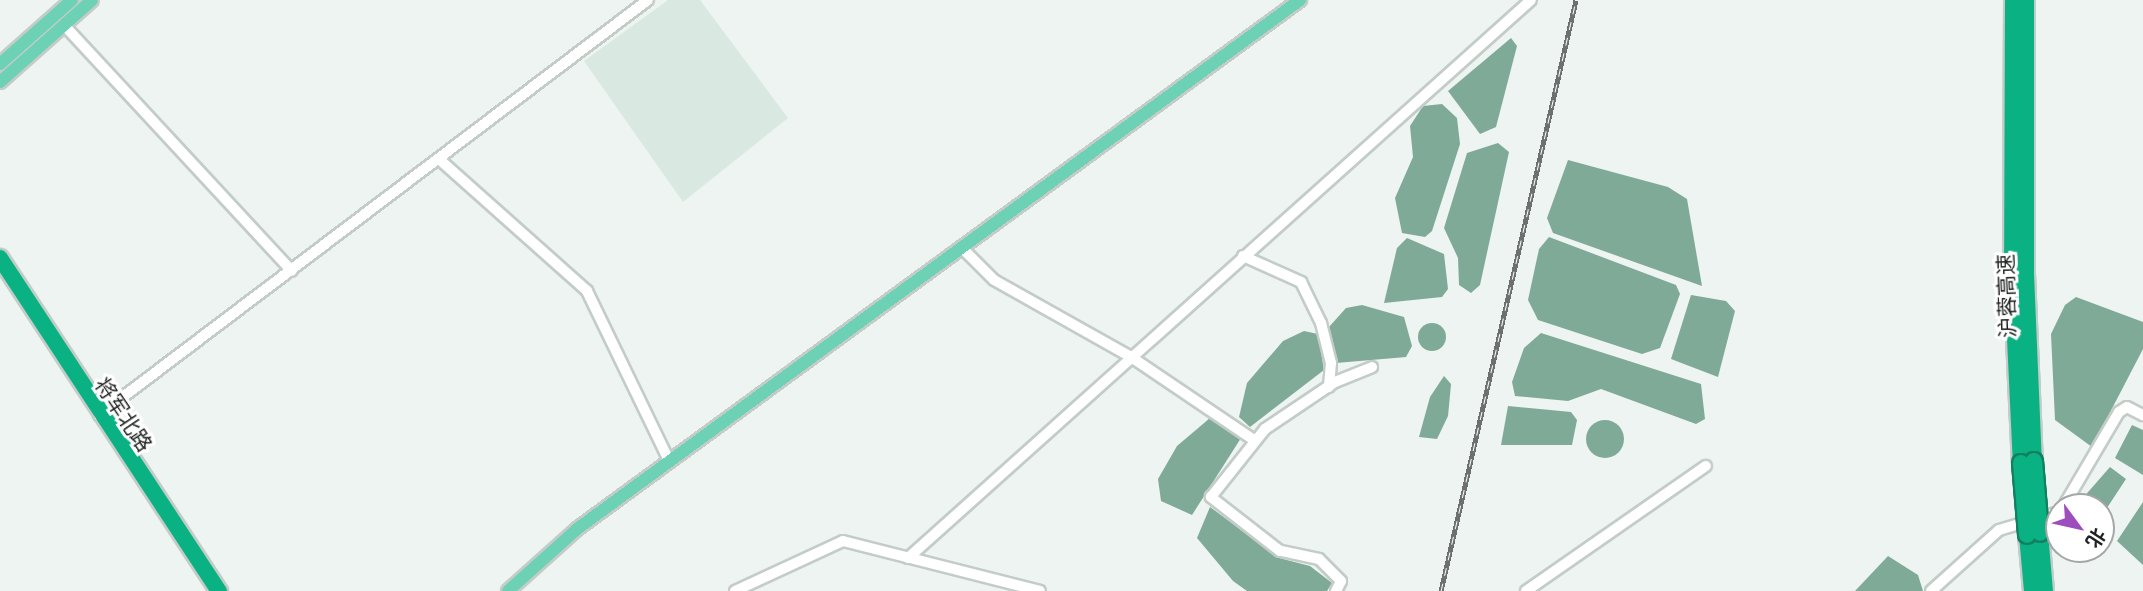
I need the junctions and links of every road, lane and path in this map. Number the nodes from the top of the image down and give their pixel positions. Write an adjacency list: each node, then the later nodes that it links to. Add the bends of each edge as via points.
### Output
1 (72, 0): 9 (main road)
2 (92, 0): 8 (main road)
3 (648, 0): 11 (street)
4 (1300, 0): 12 (main road)
5 (1531, 0): 13 (street)
6 (2013, 0): 24 (highway, 沪蓉高速, via 2012,261)
7 (2026, 0): 24 (highway, 沪蓉高速)
8 (65, 25): 10 (main road); 15 (street)
9 (0, 64)
10 (0, 82)
11 (439, 159): 15 (street); 23 (street, via 587,291)
12 (962, 248): 17 (street, via 994,280); 23 (main road)
13 (1243, 256): 17 (street); 19 (street, via 1301,282 1324,336)
14 (0, 258): 20 (highway, 将军北路)
15 (292, 271): 20 (street)
16 (0, 275): 30 (highway, 将军北路)
17 (1131, 357): 22 (street); 29 (street)
18 (1372, 367): 19 (street)
19 (1329, 387): 22 (street)
20 (99, 415): 31 (highway, 将军北路)
21 (2143, 415): 26 (street, via 2127,407 2119,412)
22 (1254, 440): 35 (street, via 1211,497 1280,551 1324,563 1341,581)
23 (669, 461): 32 (main road)
24 (2028, 462): 28 (highway, 沪蓉高速, bridge)
25 (1706, 466): 36 (street)
26 (2071, 493)
27 (2045, 516): 37 (street, via 1999,530)
28 (2033, 534): 38 (highway, 沪蓉高速); 39 (highway, 沪蓉高速)
29 (908, 558): 33 (street, via 837,542); 34 (street)
30 (208, 591)
31 (219, 591)
32 (508, 591)
33 (735, 591)
34 (1040, 591)
35 (1336, 591)
36 (1526, 591)
37 (1931, 591)
38 (2032, 591)
39 (2045, 591)

